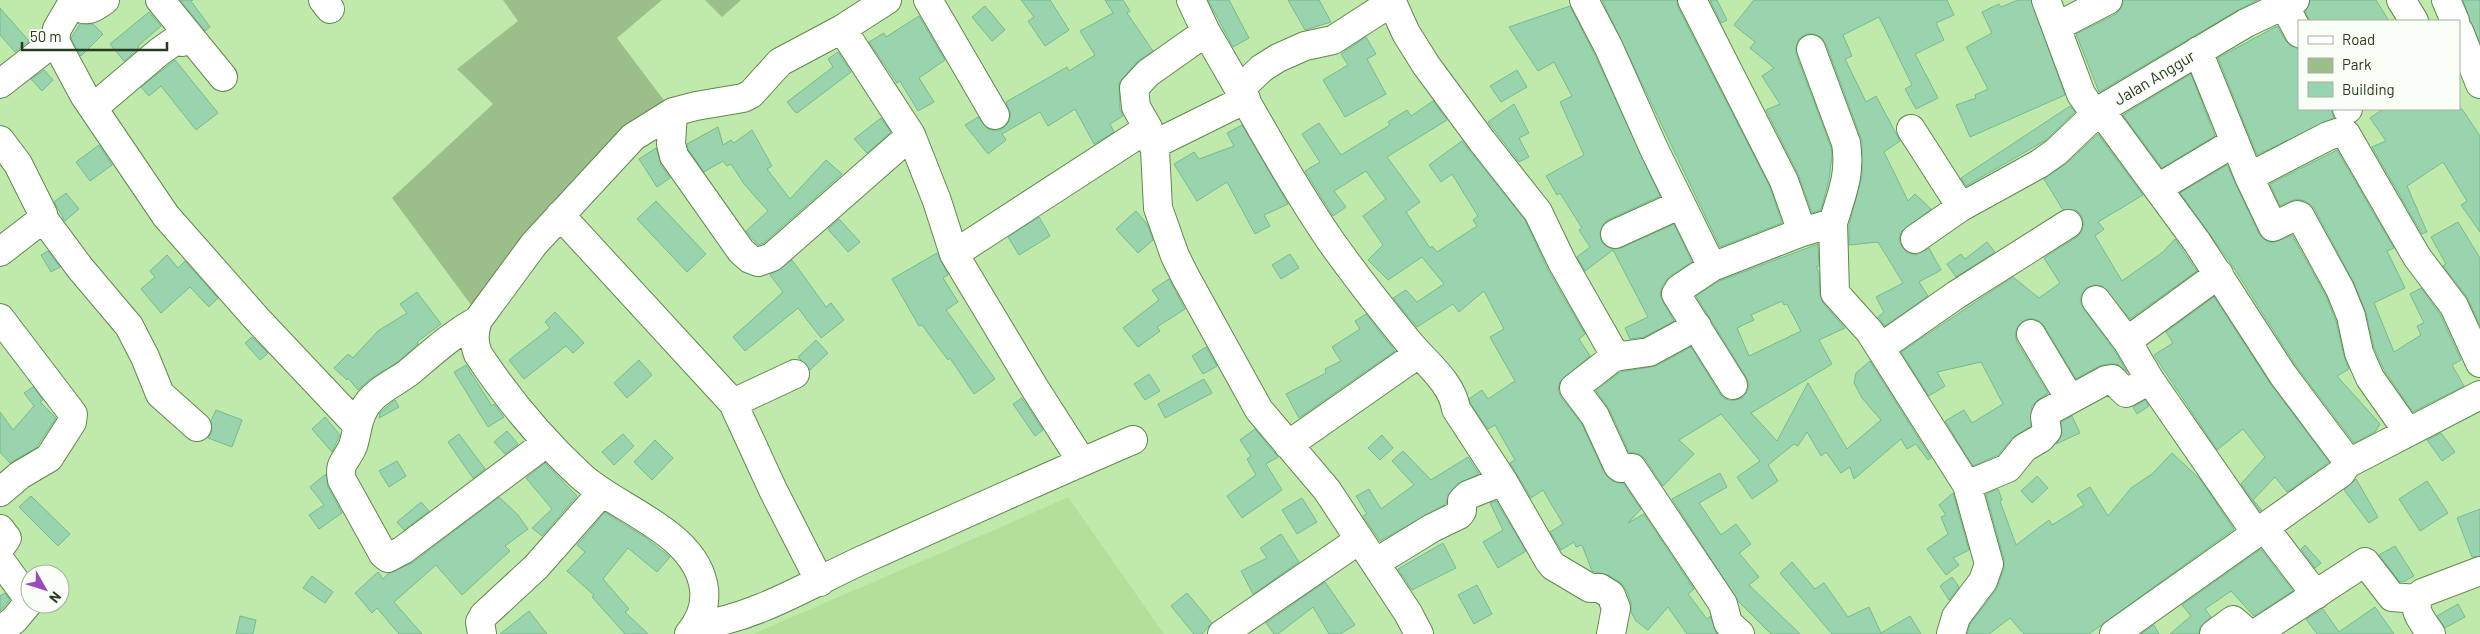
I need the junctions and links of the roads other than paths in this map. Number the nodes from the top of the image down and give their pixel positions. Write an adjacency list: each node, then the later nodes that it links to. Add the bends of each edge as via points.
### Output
1 (105, 0): 14 (street, via 84,11)
2 (160, 0): 22 (street)
3 (887, 0): 18 (street)
4 (928, 0): 35 (street)
5 (1191, 0): 20 (street)
6 (1584, 0): 43 (street)
7 (1692, 0): 49 (street, via 1784,181)
8 (2046, 0): 17 (street, Jalan Anggur)
9 (2108, 0): 17 (street)
10 (2401, 0): 15 (street)
11 (2446, 0): 16 (street)
12 (1392, 1): 31 (street, via 1333,40 1305,46 1278,58 1262,68); 64 (street, via 1406,33 1426,65 1538,212 1562,262)
13 (2289, 2): 19 (street); 25 (street, Jalan Anggur)
14 (73, 3): 23 (street)
15 (2413, 20)
16 (2455, 20)
17 (2056, 27): 33 (street, Jalan Anggur, via 2081,94 2090,108)
18 (842, 28): 34 (street, via 780,62 751,94 743,98); 37 (street)
19 (2298, 30)
20 (1206, 32): 31 (street); 38 (street, via 1148,73 1134,88 1136,107)
21 (2460, 34): 29 (street)
22 (190, 37): 26 (street); 32 (street, via 182,42 176,40 159,52)
23 (55, 41): 28 (street); 32 (street)
24 (1811, 49): 47 (street, via 1848,155 1848,176)
25 (2198, 51): 33 (street, Jalan Anggur); 39 (street)
26 (222, 78)
27 (2460, 81): 30 (street)
28 (0, 84)
29 (2480, 84)
30 (2480, 88)
31 (1243, 94): 38 (street); 63 (street, via 1329,239)
32 (93, 108): 72 (street, via 166,216)
33 (2100, 110): 42 (street); 44 (street, via 2040,164)
34 (673, 112): 37 (street, via 671,144 674,156 741,250 758,262 772,257); 45 (street, via 633,137)
35 (995, 115)
36 (1910, 129): 44 (street)
37 (911, 135): 53 (street)
38 (1151, 137): 53 (street); 77 (street, via 1158,208 1175,256 1259,410)
39 (2235, 142): 41 (street); 42 (street)
40 (3, 152): 46 (street, via 40,206)
41 (2249, 177): 65 (street, via 2328,136 2340,132 2346,134 2417,257 2454,306); 74 (street, via 2273,227 2300,216 2340,289 2370,378)
42 (2158, 188): 55 (street)
43 (1681, 204): 50 (street); 54 (street)
44 (1961, 207): 51 (street)
45 (560, 215): 58 (street, via 534,244); 71 (street)
46 (42, 218): 52 (street); 73 (street, via 129,326 160,394)
47 (1833, 223): 49 (street); 62 (street, via 1835,293)
48 (2068, 224): 62 (street)
49 (1802, 232): 54 (street)
50 (1615, 234)
51 (1915, 239)
52 (0, 252)
53 (954, 254): 78 (street)
54 (1712, 267): 59 (street, via 1676,294)
55 (2219, 274): 61 (street); 79 (street, via 2283,375)
56 (2096, 300): 61 (street)
57 (0, 318): 82 (street, via 73,414 72,422 49,458 20,475)
58 (478, 320): 72 (street, via 443,341 370,400); 76 (street, via 473,341 478,354)
59 (1697, 326): 64 (street, via 1649,352); 68 (street)
60 (2031, 334): 70 (street)
61 (2126, 341): 67 (street)
62 (1880, 348): 81 (street)
63 (1418, 354): 77 (street); 80 (street, via 1445,384 1455,400 1456,409)
64 (1616, 357): 100 (street, via 1606,361 1574,388 1595,416 1618,466 1632,468 1723,604 1728,623)
65 (2480, 363)
66 (795, 374): 71 (street)
67 (2150, 380): 70 (street, via 2126,393 2112,379 2106,380); 85 (street)
68 (1733, 385)
69 (2480, 395): 74 (street)
70 (2070, 399): 81 (street, via 2047,412 2046,433 2024,448 2008,468)
71 (733, 403): 91 (street)
72 (357, 425): 76 (street, via 354,443 341,464 342,480 388,558)
73 (197, 427)
74 (2408, 432): 79 (street)
75 (1133, 440): 78 (street)
76 (546, 443): 83 (street)
77 (1288, 445): 86 (street, via 1327,490)
78 (1082, 462): 91 (street)
79 (2347, 464): 85 (street, via 2341,472)
80 (1503, 481): 89 (street, via 1464,498 1461,514); 99 (street, via 1553,566 1590,588 1600,588 1610,595 1616,608)
81 (1967, 485): 101 (street, via 1989,564 1983,581 1956,618)
82 (0, 492)
83 (602, 492): 94 (street, via 680,544 700,571 704,608); 96 (street, via 536,566 484,615 480,622)
84 (0, 529): 87 (street, via 6,538)
85 (2260, 530): 92 (street); 102 (street)
86 (1360, 540): 89 (street); 97 (street)
87 (0, 548)
88 (0, 560): 95 (street, via 30,600)
89 (1375, 563): 98 (street)
90 (2480, 571): 93 (street, via 2422,593)
91 (820, 582): 94 (street, via 737,618)
92 (2316, 594): 93 (street, via 2365,562 2392,597); 105 (street)
93 (2417, 599): 106 (street, via 2416,611)
94 (692, 630)
95 (0, 631)
96 (482, 634)
97 (1222, 634)
98 (1420, 634)
99 (1611, 634)
100 (1740, 634)
101 (1951, 634)
102 (2114, 634)
103 (2214, 634): 104 (street, via 2233,620)
104 (2249, 634)
105 (2255, 634)
106 (2431, 634)

